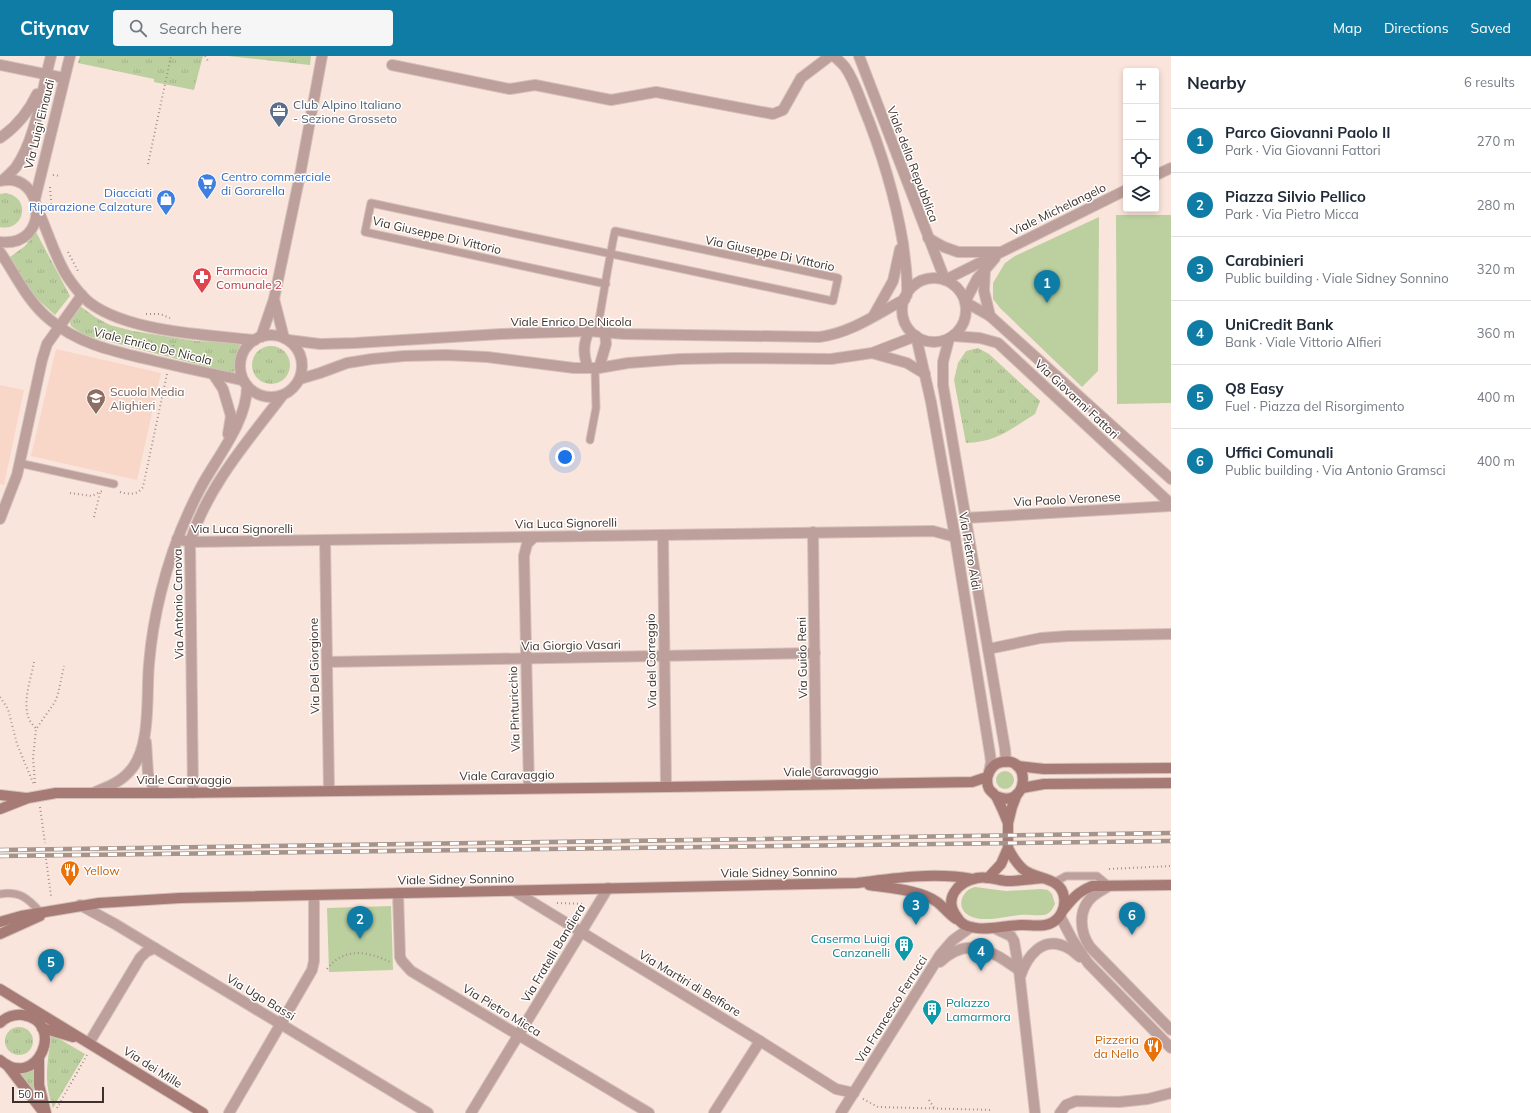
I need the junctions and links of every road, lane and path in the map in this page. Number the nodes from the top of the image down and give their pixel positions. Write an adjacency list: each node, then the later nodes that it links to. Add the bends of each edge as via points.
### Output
1 (51, 56): 12 (street, Via Luigi Einaudi)
2 (70, 56): 13 (street, Via Luigi Einaudi)
3 (171, 56): 15 (path)
4 (205, 56): 9 (path)
5 (322, 56): 38 (street)
6 (830, 56): 11 (street, via 801,78 783,110 773,114 656,92 611,100 535,85 510,89)
7 (834, 56): 25 (street, via 846,68 872,128 893,193)
8 (859, 56): 26 (street, Viale della Repubblica)
9 (208, 61)
10 (0, 65): 12 (street)
11 (392, 65)
12 (46, 74): 13 (street); 14 (street, via 32,105 10,131); 21 (street, Via Luigi Einaudi, via 26,147 15,168)
13 (64, 78): 23 (street, Via Luigi Einaudi)
14 (0, 138)
15 (148, 164)
16 (1171, 168): 19 (street)
17 (54, 170): 18 (path)
18 (53, 174): 20 (path); 24 (path, via 50,194)
19 (1159, 174)
20 (61, 176)
21 (1, 180): 23 (street, Viale Enrico De Nicola, via 12,180 22,184 30,190)
22 (1123, 192): 29 (street, Viale Michelangelo)
23 (36, 203): 27 (street, via 33,228 18,240); 36 (street, Viale Enrico De Nicola, via 62,268)
24 (54, 218)
25 (902, 237): 37 (street, via 908,280); 41 (street, via 893,281)
26 (928, 238): 29 (street, Viale Michelangelo, via 958,252); 34 (street, Viale della Repubblica)
27 (4, 242): 30 (street)
28 (66, 248): 33 (path)
29 (1002, 252): 32 (street, Viale Michelangelo); 34 (street, Viale Michelangelo)
30 (0, 254): 43 (street, Viale Enrico De Nicola, via 26,293 48,318)
31 (610, 254): 31 (lane, Via Giuseppe Di Vittorio, via 834,301 838,278 615,231); 35 (lane, Via Giuseppe Di Vittorio); 35 (lane, Via Giuseppe Di Vittorio, via 371,203 365,232)
32 (986, 268): 39 (street, Viale Michelangelo); 42 (street, via 984,291)
33 (80, 274)
34 (945, 280): 37 (street, via 923,280 914,286); 39 (street, Viale della Repubblica, via 960,291)
35 (606, 284): 45 (lane, Via Giuseppe Di Vittorio)
36 (82, 295): 43 (street); 44 (street, Viale Enrico De Nicola, via 102,311 123,320)
37 (906, 297): 41 (street, Viale Enrico De Nicola); 46 (street, via 903,307 905,324)
38 (274, 299): 48 (street); 49 (street)
39 (965, 302): 42 (street, Via Giovanni Fattori); 47 (street, via 966,316)
40 (140, 314): 44 (path, via 154,313 166,316 179,322)
41 (874, 315): 45 (street, Viale Enrico De Nicola, via 848,330 819,338)
42 (990, 316): 61 (street, Via Giovanni Fattori)
43 (59, 326): 51 (street, Viale Enrico De Nicola, via 88,344); 60 (street, via 47,344 42,360)
44 (177, 331): 48 (street, Viale Enrico De Nicola, via 216,337); 51 (path)
45 (597, 332): 49 (street, Viale Enrico De Nicola, via 501,334 320,344); 52 (street, via 606,344); 52 (street, via 584,342 584,357)
46 (916, 336): 47 (street, via 929,342); 50 (street); 54 (street, Via Pietro Aldi)
47 (951, 337): 65 (street, Via Giovanni Fattori, via 980,338 998,343); 67 (street, Via Pietro Aldi, via 943,362 943,385)
48 (258, 338): 49 (street, via 277,336); 56 (street, via 248,346 241,359 241,373)
49 (286, 339): 55 (street, via 300,353)
50 (872, 353): 52 (street, via 831,359 680,359); 54 (street, via 907,363)
51 (169, 364): 53 (street, Viale Enrico De Nicola); 63 (path, via 146,478)
52 (594, 368): 55 (street, via 574,368 487,357 404,356 347,363); 58 (lane, via 596,408)
53 (213, 374): 56 (street, Viale Enrico De Nicola); 59 (street, via 223,389 231,416)
54 (925, 374): 72 (street, Via Pietro Aldi)
55 (300, 379): 57 (street, via 296,386)
56 (246, 384): 57 (street, via 254,393 273,398); 59 (street, Via Antonio Canova, via 247,395 242,413)
57 (282, 396): 75 (street, Via Antonio Canova, via 242,447 208,498)
58 (590, 440)
59 (227, 443): 73 (street, Via Antonio Canova, via 201,487)
60 (19, 463): 62 (lane); 68 (street)
61 (1171, 479)
62 (114, 484)
63 (140, 492)
64 (70, 493): 66 (path, via 87,496 100,493)
65 (1171, 505): 67 (street, Via Paolo Veronese)
66 (94, 518)
67 (965, 518): 77 (street, Via Pietro Aldi)
68 (0, 519)
69 (813, 532): 70 (street, Via Luca Signorelli); 72 (street, Via Luca Signorelli, via 933,531); 78 (street, Via Guido Reni)
70 (663, 535): 71 (street, Via Luca Signorelli); 79 (street, Via del Correggio)
71 (534, 537): 74 (street, Via Luca Signorelli); 80 (street, Via Pinturicchio, via 527,544 524,556)
72 (955, 537): 90 (street, Via Pietro Aldi, via 990,754)
73 (177, 539): 75 (street, Via Luca Signorelli); 86 (street, Via Antonio Canova, via 156,613 149,664)
74 (325, 540): 75 (street, Via Luca Signorelli); 82 (street, Via Del Giorgione)
75 (190, 542): 99 (street, Via Antonio Canova)
76 (1171, 634): 77 (street, via 1041,638)
77 (988, 649): 87 (street, Via Pietro Aldi)
78 (815, 653): 79 (street, Via Giorgio Vasari); 92 (street, Via Guido Reni)
79 (664, 656): 80 (street, Via Giorgio Vasari); 93 (street, Via del Correggio)
80 (525, 659): 82 (street, Via Giorgio Vasari); 94 (street, Via Pinturicchio)
81 (34, 662): 85 (path, via 27,707 29,718)
82 (327, 662): 96 (street, Via Del Giorgione)
83 (64, 666): 85 (path, via 55,702)
84 (0, 697): 95 (path, via 8,709 17,744)
85 (36, 729): 95 (path, via 33,758)
86 (145, 732): 98 (street, Via Antonio Canova, via 139,757 130,772 115,784); 100 (street, Via Antonio Canova, via 148,774)
87 (1006, 762): 88 (street); 90 (street, Viale Caravaggio, via 996,764)
88 (1017, 766): 89 (street, via 1044,769); 97 (street, via 1023,776)
89 (1171, 768)
90 (988, 774): 92 (street, Viale Caravaggio, via 972,782); 102 (street, via 989,789)
91 (1171, 783): 97 (street, via 1044,784)
92 (816, 784): 93 (street, Viale Caravaggio)
93 (666, 787): 94 (street, Viale Caravaggio)
94 (529, 788): 96 (street, Viale Caravaggio)
95 (36, 791): 98 (street, Viale Caravaggio); 103 (street, Viale Caravaggio); 106 (path)
96 (329, 791): 99 (street, Viale Caravaggio)
97 (1020, 791): 102 (street, via 1008,798); 105 (street)
98 (95, 792): 100 (street, Viale Caravaggio)
99 (193, 792): 100 (street, Viale Caravaggio)
100 (155, 793)
101 (0, 796): 103 (street, Viale Caravaggio)
102 (996, 796): 105 (street)
103 (28, 798): 104 (street, Viale Caravaggio)
104 (0, 809)
105 (1008, 823): 107 (street)
106 (45, 843)
107 (1008, 848): 111 (street, via 1000,864); 112 (street, via 1014,860 1025,870)
108 (46, 859): 122 (path)
109 (1171, 866): 110 (path)
110 (1109, 869)
111 (988, 878): 112 (street, Viale Sidney Sonnino, via 1007,881); 113 (street, Viale Sidney Sonnino)
112 (1043, 878): 114 (street)
113 (972, 879): 115 (street, Viale Sidney Sonnino, via 933,877); 131 (street, via 952,894 952,909)
114 (1055, 882): 117 (lane, via 1066,876 1097,876); 129 (street, via 1062,889 1065,899)
115 (857, 883): 118 (street, Viale Sidney Sonnino); 131 (street, Viale Sidney Sonnino, via 927,897)
116 (1171, 885): 117 (street)
117 (1109, 886): 129 (street, via 1092,886 1080,891); 138 (street, via 1093,897 1084,909 1081,922 1085,939)
118 (608, 888): 119 (street, Viale Sidney Sonnino); 125 (street, Via Fratelli Bandiera)
119 (514, 891): 120 (street, Viale Sidney Sonnino); 134 (street, Via Martiri di Belfiore)
120 (398, 893): 123 (street, Viale Sidney Sonnino); 139 (street)
121 (0, 894): 128 (lane, via 12,892 24,896)
122 (51, 896)
123 (314, 896): 126 (street, Viale Sidney Sonnino, via 180,898); 148 (street, via 314,961 307,979)
124 (555, 903): 125 (path)
125 (598, 904): 134 (street, Via Fratelli Bandiera)
126 (80, 905): 127 (street, Viale Sidney Sonnino); 137 (street, Via Ugo Bassi)
127 (55, 910): 128 (street, Viale Sidney Sonnino); 135 (street, Viale Sidney Sonnino)
128 (41, 912): 130 (street, Viale Sidney Sonnino)
129 (1062, 913): 133 (street, via 1049,924); 136 (street)
130 (0, 922)
131 (961, 922): 132 (street, Viale Sidney Sonnino)
132 (971, 927): 133 (street); 142 (street, Via Francesco Ferrucci, via 948,945)
133 (996, 929): 143 (street, via 1011,936 1014,941)
134 (581, 932): 151 (street, Via Fratelli Bandiera); 152 (street, Via Martiri di Belfiore)
135 (0, 934)
136 (1072, 939): 138 (street); 140 (street)
137 (155, 948): 148 (street, Via Ugo Bassi); 153 (street, via 140,958)
138 (1097, 954): 150 (street)
139 (402, 961): 141 (path, via 395,965 374,954 346,954); 151 (street, Via Pietro Micca, via 411,971)
140 (1088, 963): 143 (street, via 1068,948 1046,944 1028,959); 154 (street)
141 (327, 970)
142 (928, 973): 143 (street, via 947,954 971,946 1000,957); 157 (street, Via Francesco Ferrucci)
143 (1019, 975): 171 (street)
144 (0, 989): 153 (street)
145 (0, 1012): 146 (street)
146 (11, 1016): 147 (street); 149 (street, via 25,1015)
147 (0, 1022)
148 (281, 1024): 165 (street); 166 (street, Via Ugo Bassi)
149 (42, 1028): 153 (street, Via dei Mille); 155 (street, via 45,1040 43,1053)
150 (1171, 1030)
151 (519, 1035): 167 (street, Via Fratelli Bandiera); 168 (street, Via Pietro Micca)
152 (760, 1041): 157 (street, Via Martiri di Belfiore, via 836,1089); 169 (street)
153 (90, 1043): 163 (path); 164 (street, Via dei Mille)
154 (1171, 1048)
155 (39, 1058): 156 (street, via 24,1068); 162 (street, via 39,1085)
156 (4, 1063): 162 (street)
157 (854, 1093): 160 (path, via 878,1107); 170 (street, Via Francesco Ferrucci)
158 (1171, 1093): 172 (street, via 1119,1102 1076,1101 1066,1105)
159 (929, 1100): 160 (path)
160 (934, 1108): 161 (path)
161 (993, 1110)
162 (45, 1113)
163 (54, 1113)
164 (203, 1113)
165 (229, 1113)
166 (428, 1113)
167 (471, 1113)
168 (649, 1113)
169 (714, 1113)
170 (841, 1113)
171 (1035, 1113)
172 (1060, 1113)

